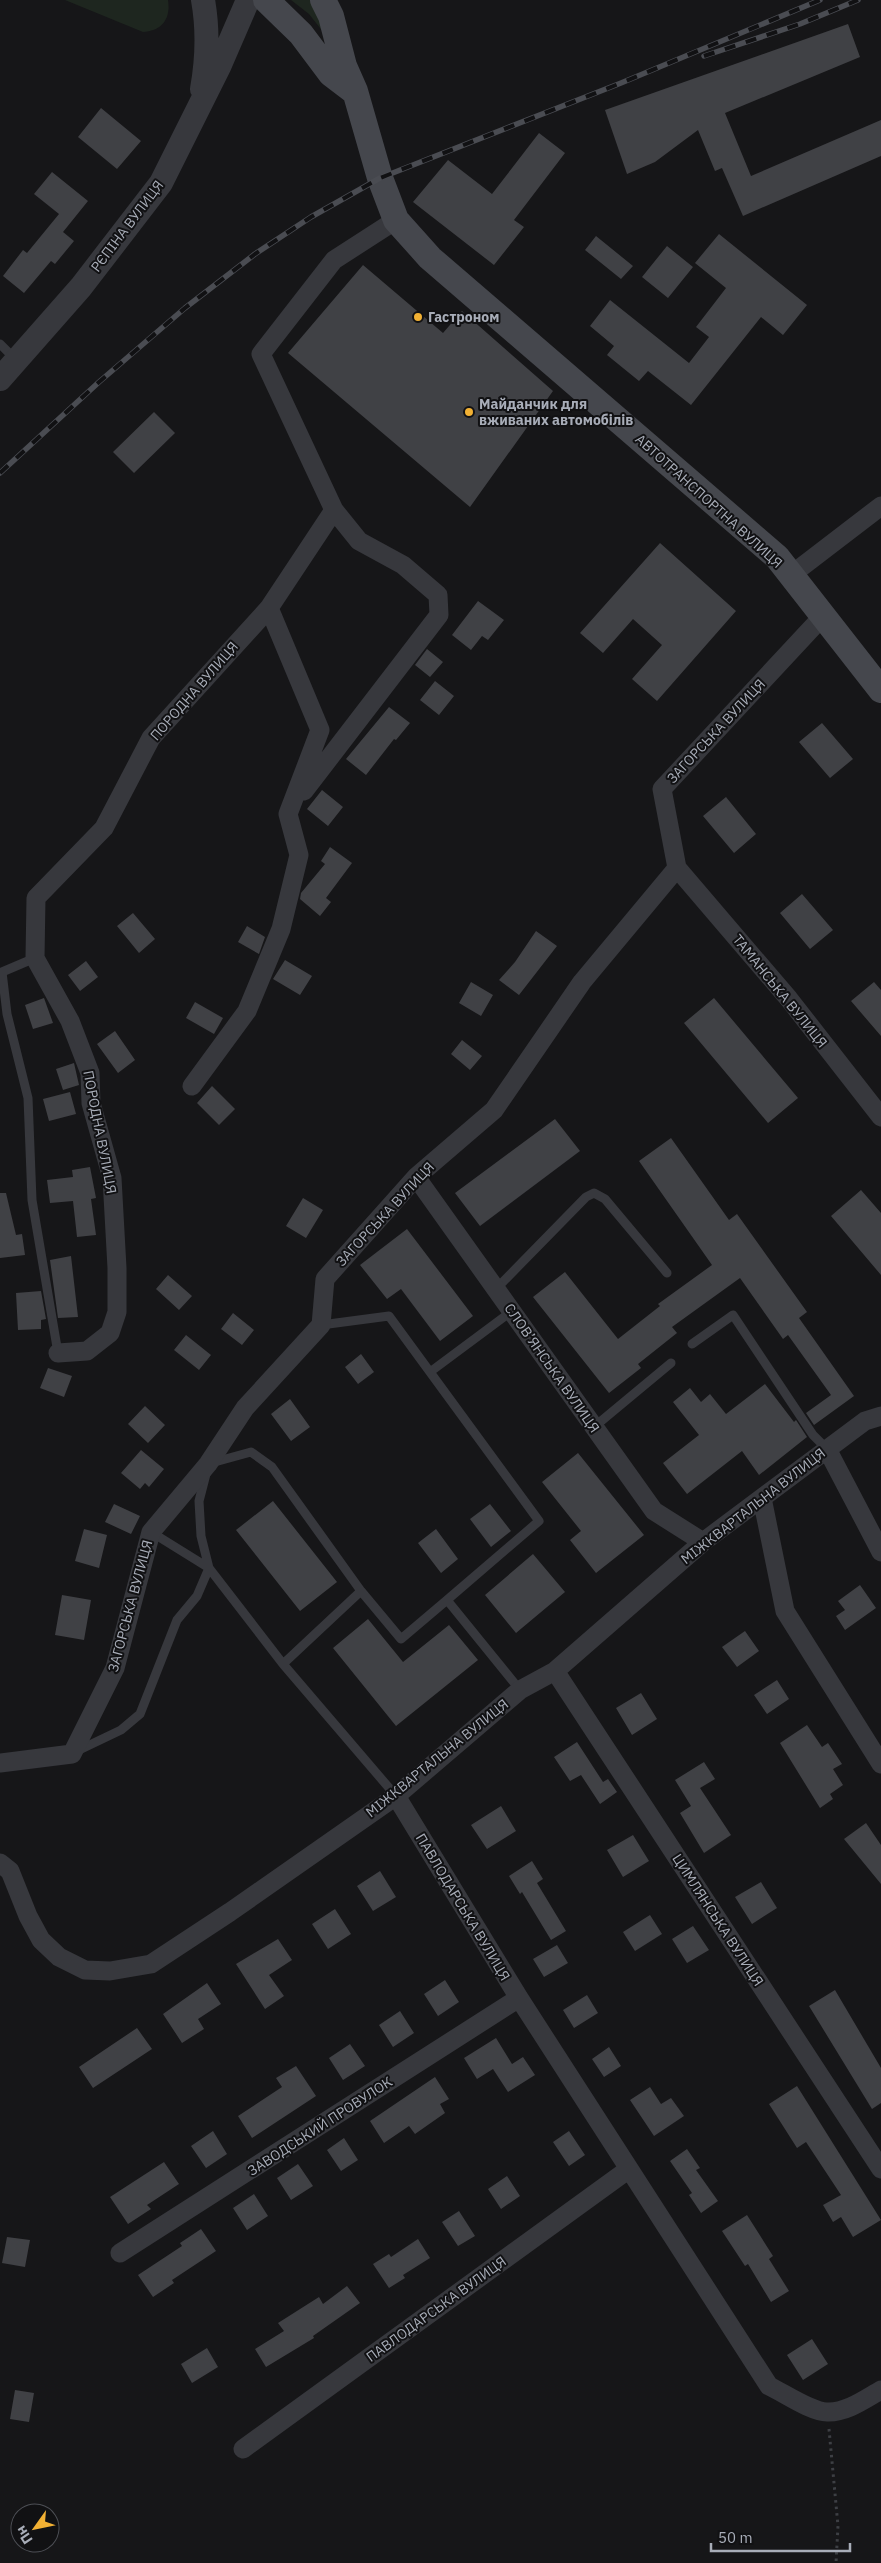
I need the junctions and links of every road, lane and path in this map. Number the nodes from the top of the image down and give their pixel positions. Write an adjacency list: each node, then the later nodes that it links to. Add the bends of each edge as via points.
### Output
1 (203, 0): 6 (street, via 206,14 204,75)
2 (248, 0): 6 (street, РЄПІНА ВУЛИЦЯ)
3 (266, 0): 5 (main road, via 301,34 331,74)
4 (323, 0): 5 (main road, АВТОТРАНСПОРТНА ВУЛИЦЯ, via 332,16 344,66)
5 (355, 92): 7 (main road, АВТОТРАНСПОРТНА ВУЛИЦЯ)
6 (198, 108): 8 (street, РЄПІНА ВУЛИЦЯ, via 161,183 81,287)
7 (396, 220): 11 (street, via 334,260 261,354); 12 (main road, АВТОТРАНСПОРТНА ВУЛИЦЯ, via 430,258 776,558)
8 (8, 352): 9 (street, РЄПІНА ВУЛИЦЯ)
9 (0, 379)
10 (880, 509): 12 (street)
11 (334, 510): 13 (street, ПОРОДНА ВУЛИЦЯ); 16 (street, via 359,542 403,565 438,595 440,616)
12 (791, 576): 14 (main road, АВТОТРАНСПОРТНА ВУЛИЦЯ)
13 (269, 608): 16 (street, via 320,730); 18 (street, ПОРОДНА ВУЛИЦЯ, via 151,738 104,828 36,898)
14 (823, 616): 15 (main road, АВТОТРАНСПОРТНА ВУЛИЦЯ); 17 (street, ЗАГОРСЬКА ВУЛИЦЯ, via 662,789)
15 (881, 690)
16 (288, 814): 19 (street, via 299,855 282,929 247,1011)
17 (677, 868): 20 (street, ТАМАНСЬКА ВУЛИЦЯ, via 789,999); 21 (street, ЗАГОРСЬКА ВУЛИЦЯ, via 582,982 494,1110)
18 (35, 958): 27 (lane, via 2,972 7,1014 28,1098 32,1200); 27 (street, ПОРОДНА ВУЛИЦЯ, via 70,1021 90,1073 92,1103 112,1178 117,1312 110,1333 87,1351)
19 (192, 1086)
20 (881, 1118)
21 (416, 1178): 23 (street, СЛОВ’ЯНСЬКА ВУЛИЦЯ); 25 (street, ЗАГОРСЬКА ВУЛИЦЯ, via 325,1279)
22 (667, 1273): 23 (lane, via 605,1199 594,1193 586,1197)
23 (496, 1289): 24 (street, СЛОВ’ЯНСЬКА ВУЛИЦЯ)
24 (512, 1312): 29 (lane); 31 (street, СЛОВ’ЯНСЬКА ВУЛИЦЯ)
25 (321, 1325): 29 (lane, via 389,1316); 33 (street, ЗАГОРСЬКА ВУЛИЦЯ, via 245,1408)
26 (692, 1344): 32 (lane, via 733,1315 813,1435)
27 (58, 1353)
28 (671, 1363): 31 (lane)
29 (430, 1372): 40 (lane, via 539,1521)
30 (881, 1416): 32 (street, МІЖКВАРТАЛЬНА ВУЛИЦЯ, via 865,1421)
31 (594, 1427): 36 (street, СЛОВ’ЯНСЬКА ВУЛИЦЯ, via 654,1511)
32 (827, 1449): 34 (street, МІЖКВАРТАЛЬНА ВУЛИЦЯ); 37 (street)
33 (208, 1464): 35 (street, ЗАГОРСЬКА ВУЛИЦЯ); 38 (lane, via 199,1501 201,1536); 39 (lane, via 250,1452 272,1467)
34 (762, 1498): 36 (street, МІЖКВАРТАЛЬНА ВУЛИЦЯ); 46 (street, via 785,1612)
35 (151, 1532): 38 (lane); 44 (street, ЗАГОРСЬКА ВУЛИЦЯ, via 115,1668)
36 (703, 1542): 42 (street, МІЖКВАРТАЛЬНА ВУЛИЦЯ)
37 (881, 1552)
38 (209, 1568): 41 (lane); 44 (lane, via 197,1596 178,1620 140,1714 121,1730)
39 (361, 1591): 40 (lane, via 401,1640); 41 (lane)
40 (447, 1600): 43 (lane)
41 (283, 1664): 47 (lane)
42 (555, 1671): 43 (street, МІЖКВАРТАЛЬНА ВУЛИЦЯ); 51 (street, ЦИМЛЯНСЬКА ВУЛИЦЯ)
43 (520, 1690): 47 (street, МІЖКВАРТАЛЬНА ВУЛИЦЯ)
44 (72, 1754): 45 (street)
45 (0, 1763)
46 (881, 1764)
47 (396, 1796): 48 (street, МІЖКВАРТАЛЬНА ВУЛИЦЯ, via 151,1964 118,1970 84,1970 59,1957 41,1940 10,1871); 49 (street, ПАВЛОДАРСЬКА ВУЛИЦЯ)
48 (0, 1863)
49 (519, 1998): 50 (street, ПАВЛОДАРСЬКА ВУЛИЦЯ); 52 (street, ЗАВОДСЬКИЙ ПРОВУЛОК)
50 (629, 2168): 54 (street, ПАВЛОДАРСЬКА ВУЛИЦЯ, via 769,2386); 55 (street, ПАВЛОДАРСЬКА ВУЛИЦЯ)
51 (881, 2170)
52 (120, 2253)
53 (881, 2390): 54 (street, via 857,2404)
54 (827, 2412): 56 (path, via 838,2526)
55 (243, 2449)
56 (836, 2563)

